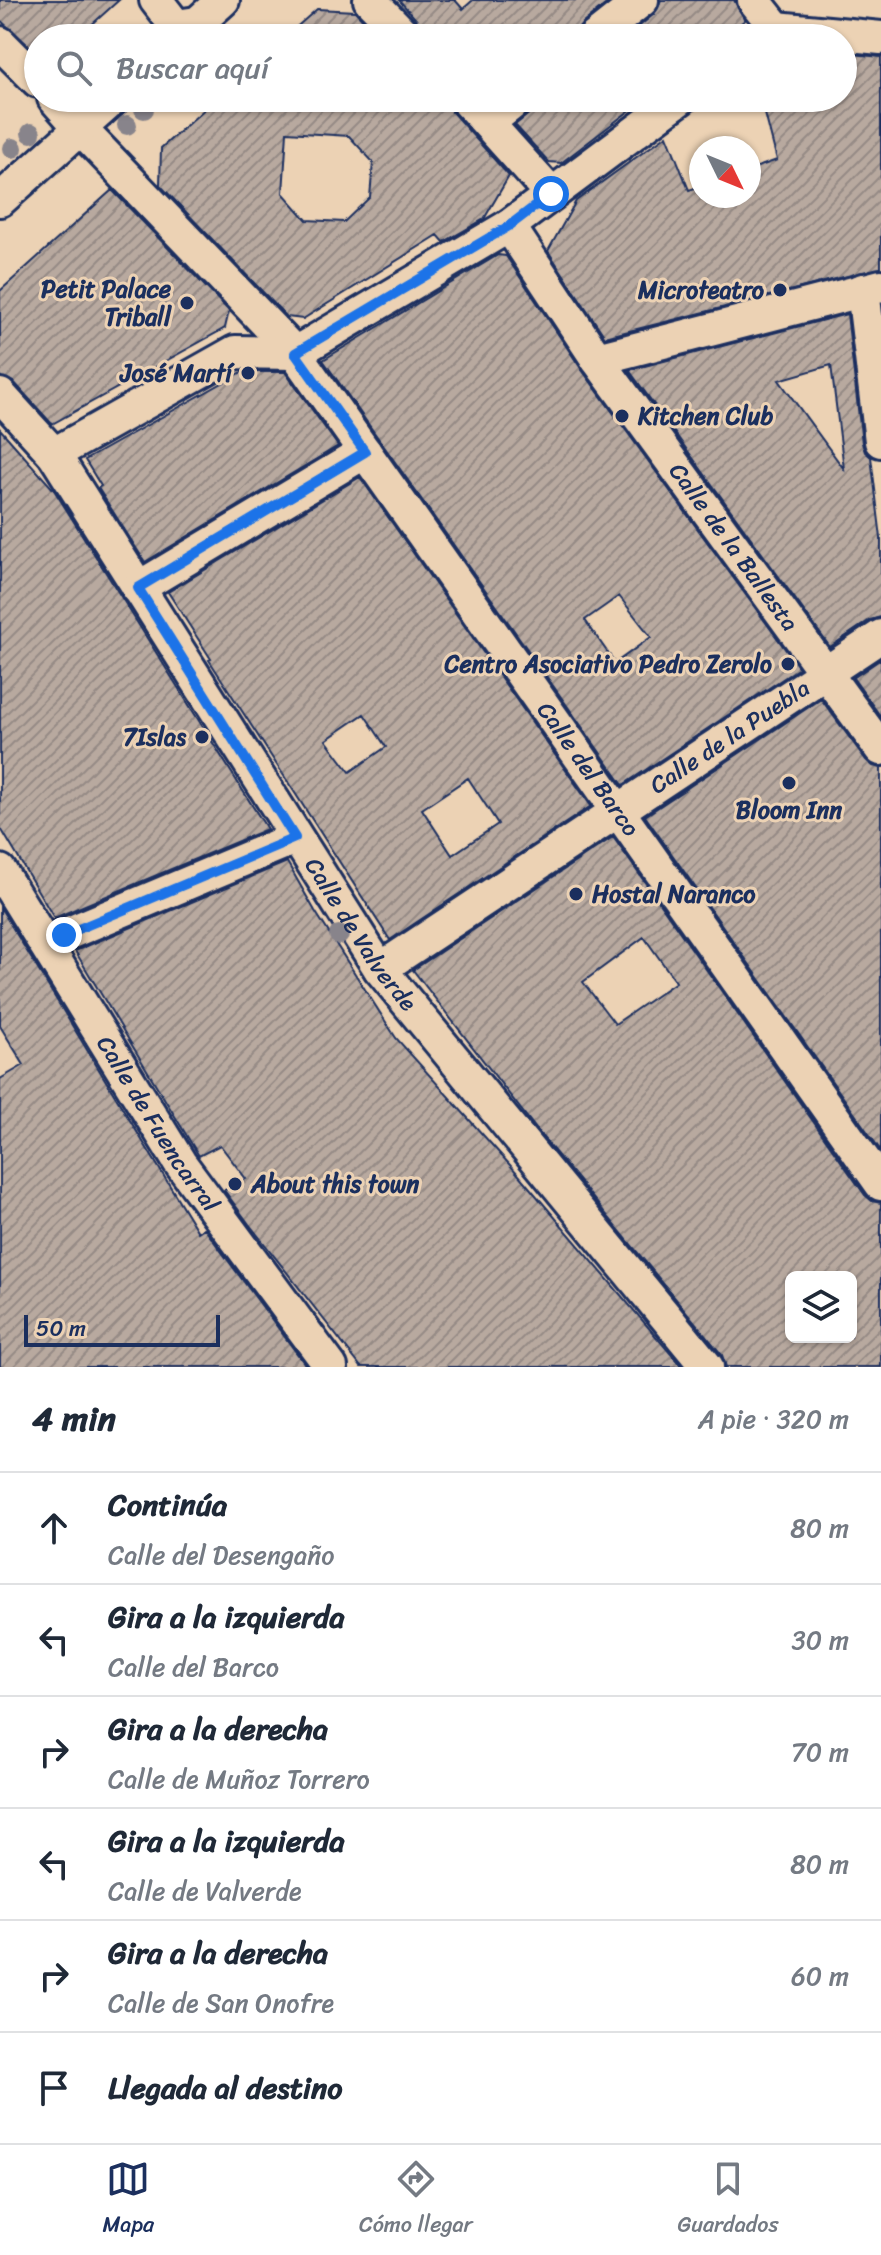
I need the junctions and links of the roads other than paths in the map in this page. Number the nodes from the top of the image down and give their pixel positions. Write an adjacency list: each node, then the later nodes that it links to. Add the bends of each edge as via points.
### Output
1 (156, 0): 6 (street)
2 (223, 0): 7 (street)
3 (370, 0): 8 (street)
4 (642, 0): 9 (street)
5 (754, 0): 10 (street)
6 (174, 24)
7 (197, 24)
8 (393, 24)
9 (612, 24)
10 (765, 24)
11 (857, 37): 12 (street)
12 (881, 38)
13 (0, 43): 14 (street)
14 (24, 67)
15 (66, 112): 21 (street, Calle del Barco)
16 (98, 112): 21 (street)
17 (479, 112): 20 (street)
18 (502, 112): 20 (street)
19 (662, 112): 22 (street)
20 (489, 122): 22 (street)
21 (80, 128): 23 (street); 26 (street, Calle del Barco)
22 (551, 194): 24 (street)
23 (0, 200)
24 (509, 226): 26 (street); 27 (street, Calle de la Ballesta)
25 (872, 288): 27 (street); 29 (street)
26 (295, 353): 30 (street, Calle del Barco); 31 (street, via 235,352)
27 (597, 359): 34 (street, Calle de la Ballesta)
28 (0, 395): 31 (street, Calle de Valverde)
29 (881, 441)
30 (365, 452): 32 (street); 36 (street, Calle del Barco)
31 (54, 454): 32 (street, Calle de Valverde)
32 (138, 588): 37 (street, Calle de Valverde)
33 (881, 636): 34 (street, Calle de la Puebla)
34 (825, 674): 35 (street, Calle de la Ballesta); 36 (street, Calle de la Puebla)
35 (881, 749)
36 (619, 811): 40 (street, Calle de la Puebla); 41 (street, Calle del Barco)
37 (295, 838): 39 (street); 40 (street, Calle de Valverde)
38 (2, 879): 39 (street, Calle de Fuencarral)
39 (45, 943): 42 (street, Calle de Fuencarral, via 180,1163)
40 (380, 969): 43 (street, Calle de Valverde)
41 (881, 1184)
42 (331, 1367)
43 (707, 1367)

